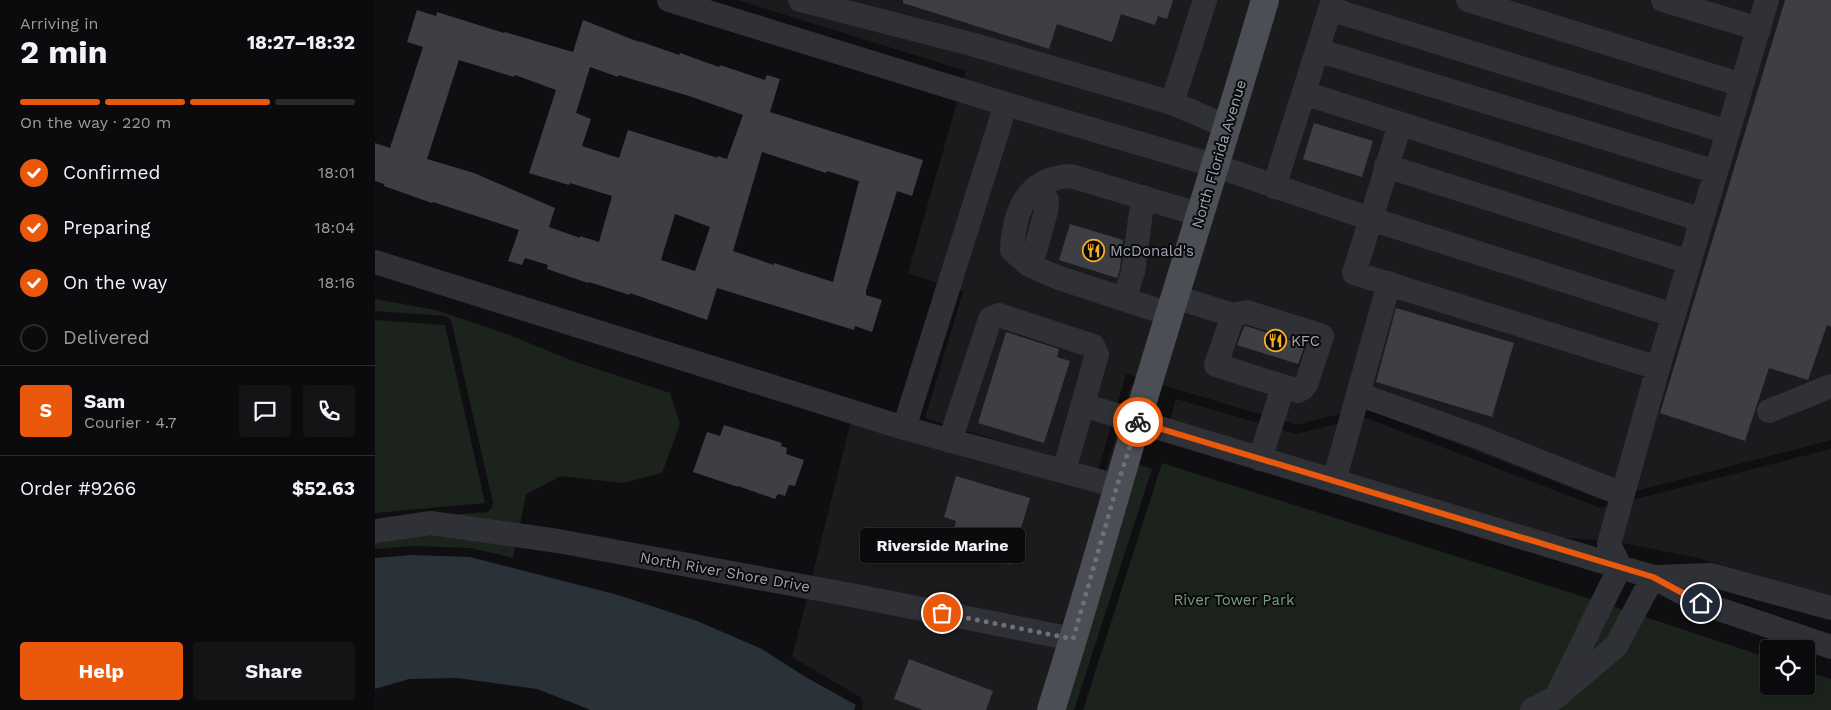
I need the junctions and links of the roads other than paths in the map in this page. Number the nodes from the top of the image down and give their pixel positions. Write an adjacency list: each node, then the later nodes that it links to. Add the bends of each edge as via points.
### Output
1 (669, 0): 14 (street)
2 (801, 0): 13 (street, via 971,44)
3 (1205, 0): 13 (street)
4 (1265, 0): 16 (main road, North Florida Avenue)
5 (1468, 0): 11 (street)
6 (1663, 0): 9 (street)
7 (1767, 0): 9 (street)
8 (1331, 4): 10 (street); 17 (street)
9 (1759, 29): 11 (street)
10 (1317, 50): 12 (street); 20 (street)
11 (1742, 85): 17 (street)
12 (1304, 93): 15 (street); 22 (street)
13 (1172, 103): 16 (street)
14 (1006, 104): 18 (street); 41 (street)
15 (1400, 124): 19 (street); 26 (street)
16 (1228, 127): 18 (main road, North Florida Avenue)
17 (1728, 132): 20 (street)
18 (1216, 166): 22 (street); 24 (main road, North Florida Avenue)
19 (1386, 166): 25 (street); 28 (street)
20 (1716, 172): 26 (street)
21 (1055, 178): 23 (street, via 1083,178); 30 (street, via 1047,200 1025,218 1020,229 1024,244 1044,256 1110,280); 30 (street, via 1041,182 1019,210 1013,230 1013,250 1029,265 1044,272)
22 (1274, 187): 25 (street)
23 (1143, 197): 24 (street); 30 (street, via 1133,272)
24 (1201, 215): 31 (main road, North Florida Avenue)
25 (1371, 219): 29 (street, via 1355,273); 33 (street)
26 (1702, 220): 28 (street)
27 (375, 262): 41 (street)
28 (1689, 262): 33 (street)
29 (1389, 283): 34 (street); 37 (street)
30 (1121, 298): 31 (street)
31 (1172, 305): 32 (street); 40 (main road, North Florida Avenue)
32 (1233, 315): 36 (street, via 1216,366); 36 (street, via 1247,312 1322,336 1303,388 1298,391)
33 (1673, 315): 34 (street)
34 (1658, 368): 47 (street)
35 (1831, 386): 39 (street)
36 (1283, 387): 43 (street)
37 (1358, 394): 45 (street); 47 (street)
38 (1083, 405): 40 (street); 42 (street, via 1097,354 1093,346 999,315 990,319); 44 (street)
39 (1769, 411)
40 (1137, 421): 43 (street); 46 (main road, North Florida Avenue)
41 (905, 428): 42 (street)
42 (950, 441): 44 (street)
43 (1260, 459): 45 (street)
44 (1064, 471): 46 (street)
45 (1333, 481): 49 (street)
46 (1117, 486): 52 (main road, North Florida Avenue)
47 (1622, 494): 49 (street, via 1609,544)
48 (375, 531): 52 (street, North River Shore Drive, via 431,523 558,541)
49 (1620, 567): 50 (street); 54 (street)
50 (1653, 577): 51 (street, via 1711,575); 53 (street, via 1701,603); 54 (street, via 1617,646)
51 (1831, 608)
52 (1073, 639): 55 (main road, North Florida Avenue)
53 (1831, 647)
54 (1556, 697): 56 (street)
55 (1051, 710)
56 (1532, 710)

